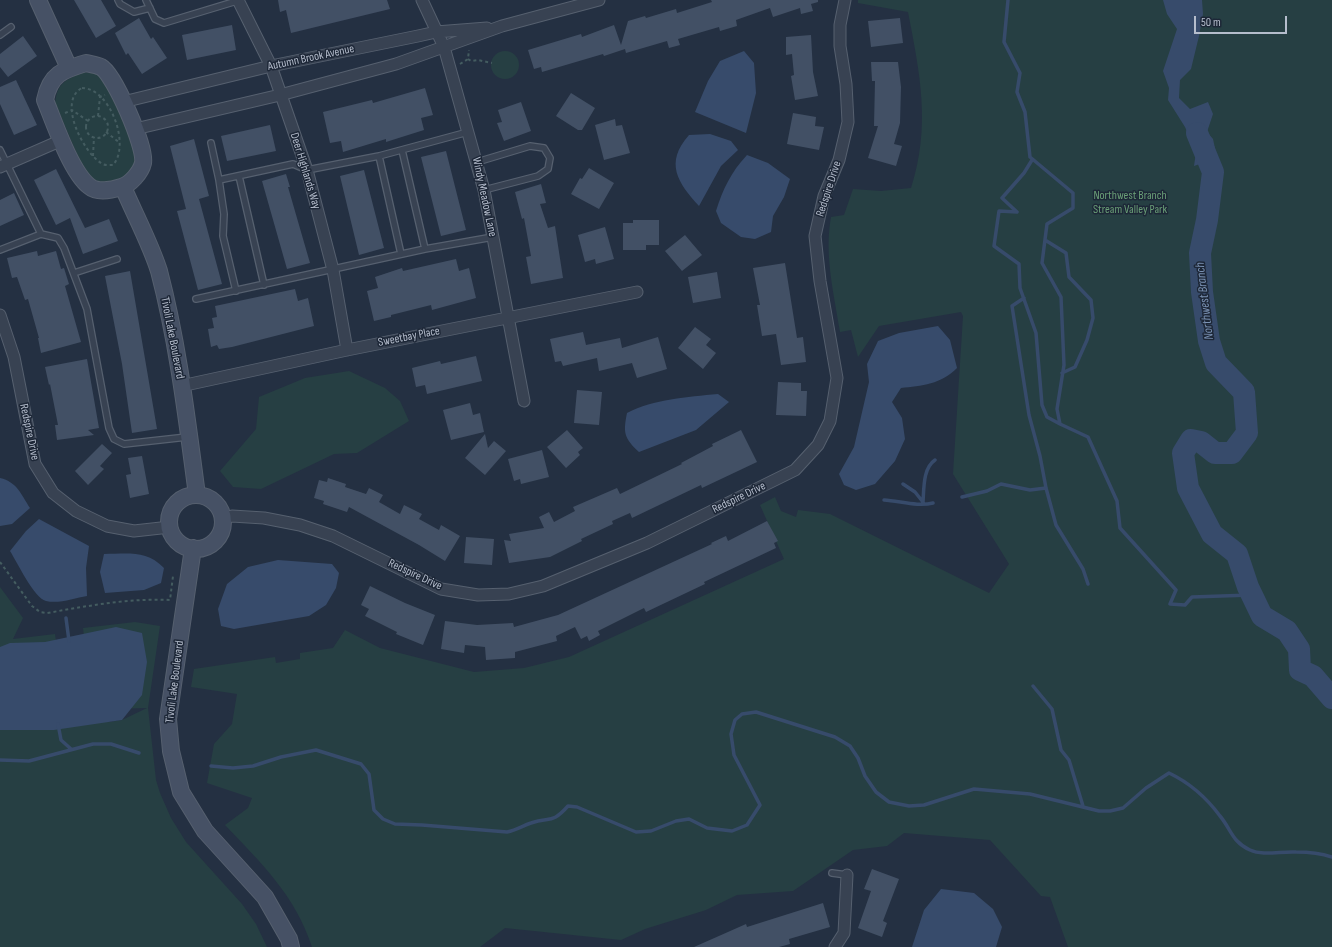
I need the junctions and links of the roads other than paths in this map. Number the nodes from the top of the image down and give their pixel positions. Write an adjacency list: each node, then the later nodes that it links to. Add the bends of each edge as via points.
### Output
1 (38, 0): 15 (street)
2 (118, 0): 8 (lane, via 134,12)
3 (146, 0): 8 (lane)
4 (239, 0): 8 (lane, via 164,23 155,19); 14 (street, Deer Highlands Way)
5 (422, 0): 11 (street, Windy Meadow Lane)
6 (599, 0): 9 (street, Autumn Brook Avenue)
7 (845, 0): 51 (street, Redspire Drive, via 840,25 840,46 848,122 839,160 824,196 815,236 837,378 830,421 818,445 795,470 647,544 543,586 509,594 478,595 441,589 333,536 264,518)
8 (150, 8)
9 (502, 26): 11 (street, Autumn Brook Avenue); 13 (street, Autumn Brook Avenue)
10 (11, 27): 12 (lane)
11 (436, 32): 13 (street, Windy Meadow Lane); 14 (street, Autumn Brook Avenue)
12 (0, 35)
13 (444, 47): 16 (street, Autumn Brook Avenue, via 396,64); 19 (street, Windy Meadow Lane)
14 (271, 66): 16 (street, Deer Highlands Way); 17 (street, Autumn Brook Avenue)
15 (69, 68): 17 (street, via 86,63 101,67 110,77); 20 (street, via 57,75 48,86 45,100)
16 (280, 95): 18 (street, Autumn Brook Avenue); 27 (street, Deer Highlands Way)
17 (117, 97): 18 (street)
18 (135, 129): 30 (street, via 141,145 143,163 135,178)
19 (468, 132): 23 (lane); 25 (street, Windy Meadow Lane)
20 (62, 140): 26 (street); 30 (street, via 79,174 90,187 104,191)
21 (210, 143): 29 (lane)
22 (0, 150): 26 (lane)
23 (402, 150): 24 (lane); 34 (lane)
24 (379, 156): 27 (lane); 36 (lane)
25 (477, 162): 31 (street, Windy Meadow Lane); 31 (lane, via 530,146 544,148 550,158 548,169 538,176)
26 (3, 166): 32 (lane)
27 (306, 170): 28 (lane, via 293,164); 38 (street, Deer Highlands Way)
28 (239, 176): 29 (lane); 40 (lane)
29 (219, 180): 41 (lane, via 224,214 223,236)
30 (124, 187): 47 (street, Tivoli Lake Boulevard, via 158,269 170,317)
31 (484, 190): 33 (street, Windy Meadow Lane)
32 (41, 234): 35 (lane); 39 (lane, via 58,238)
33 (493, 237): 34 (lane); 45 (street, Windy Meadow Lane)
34 (424, 249): 36 (lane)
35 (0, 250)
36 (401, 254): 38 (lane)
37 (117, 259): 39 (lane)
38 (333, 270): 40 (lane); 46 (street, Deer Highlands Way)
39 (74, 273): 49 (lane, via 87,309 109,428 114,439 124,444)
40 (264, 285): 41 (lane)
41 (236, 291): 43 (lane)
42 (637, 292): 45 (street, Sweetbay Place)
43 (196, 299)
44 (0, 315): 52 (street, Redspire Drive, via 14,357 35,464 54,493 76,511 107,526 134,530)
45 (509, 318): 46 (street, Sweetbay Place); 48 (street, Windy Meadow Lane)
46 (347, 350): 47 (street, Sweetbay Place)
47 (181, 386): 49 (street, Tivoli Lake Boulevard)
48 (524, 401)
49 (190, 436): 50 (street, Tivoli Lake Boulevard)
50 (197, 495): 51 (street, via 211,499); 52 (street, via 189,496 175,505 169,519)
51 (222, 518): 53 (street, via 221,530 215,540 209,545)
52 (170, 527): 53 (street, via 178,542)
53 (193, 548): 56 (street, Tivoli Lake Boulevard, via 168,719 174,765 181,792 205,831 265,896)
54 (832, 874): 55 (lane)
55 (847, 875): 57 (street, via 844,934)
56 (291, 947)
57 (835, 947)

